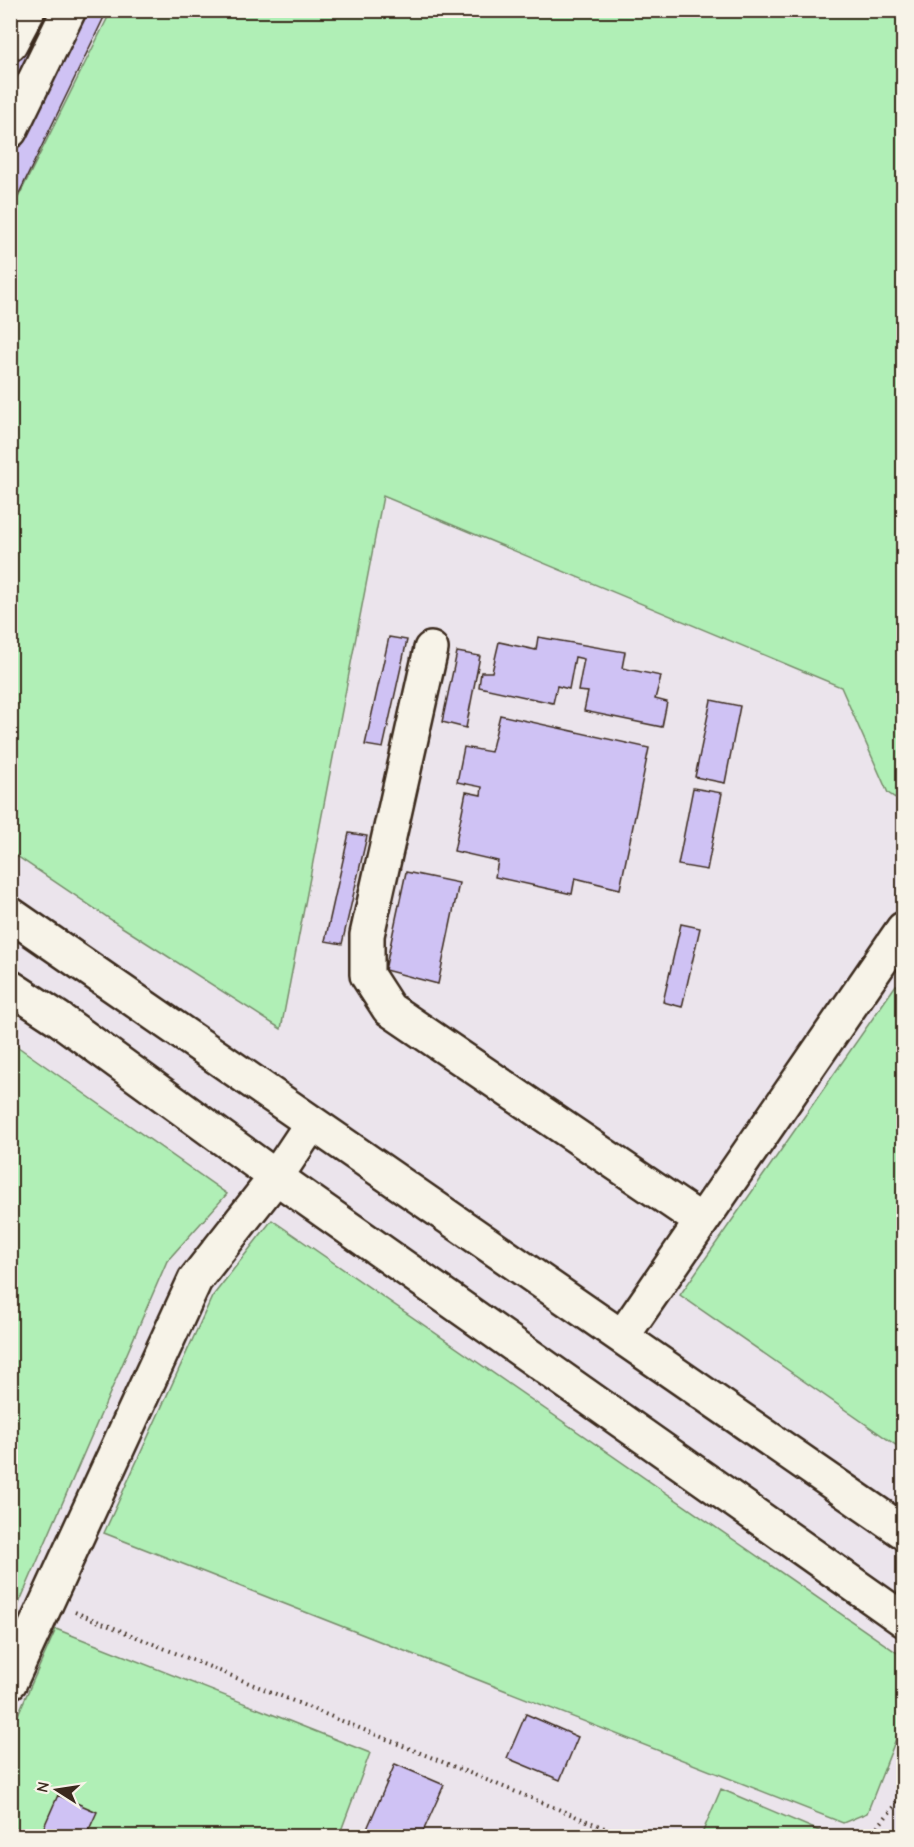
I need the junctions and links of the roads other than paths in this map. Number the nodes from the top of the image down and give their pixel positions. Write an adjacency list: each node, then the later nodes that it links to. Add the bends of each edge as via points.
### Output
1 (28, 10): 3 (street)
2 (69, 10): 4 (street)
3 (10, 44)
4 (10, 131)
5 (431, 649): 11 (street, via 367,935 367,975 389,1009)
6 (10, 914): 9 (street)
7 (903, 929): 11 (street)
8 (10, 987): 10 (street)
9 (312, 1123): 10 (street); 12 (street)
10 (276, 1177): 14 (street); 15 (street, via 195,1280)
11 (701, 1221): 12 (street)
12 (622, 1337): 13 (street)
13 (903, 1532)
14 (903, 1620)
15 (10, 1682)

